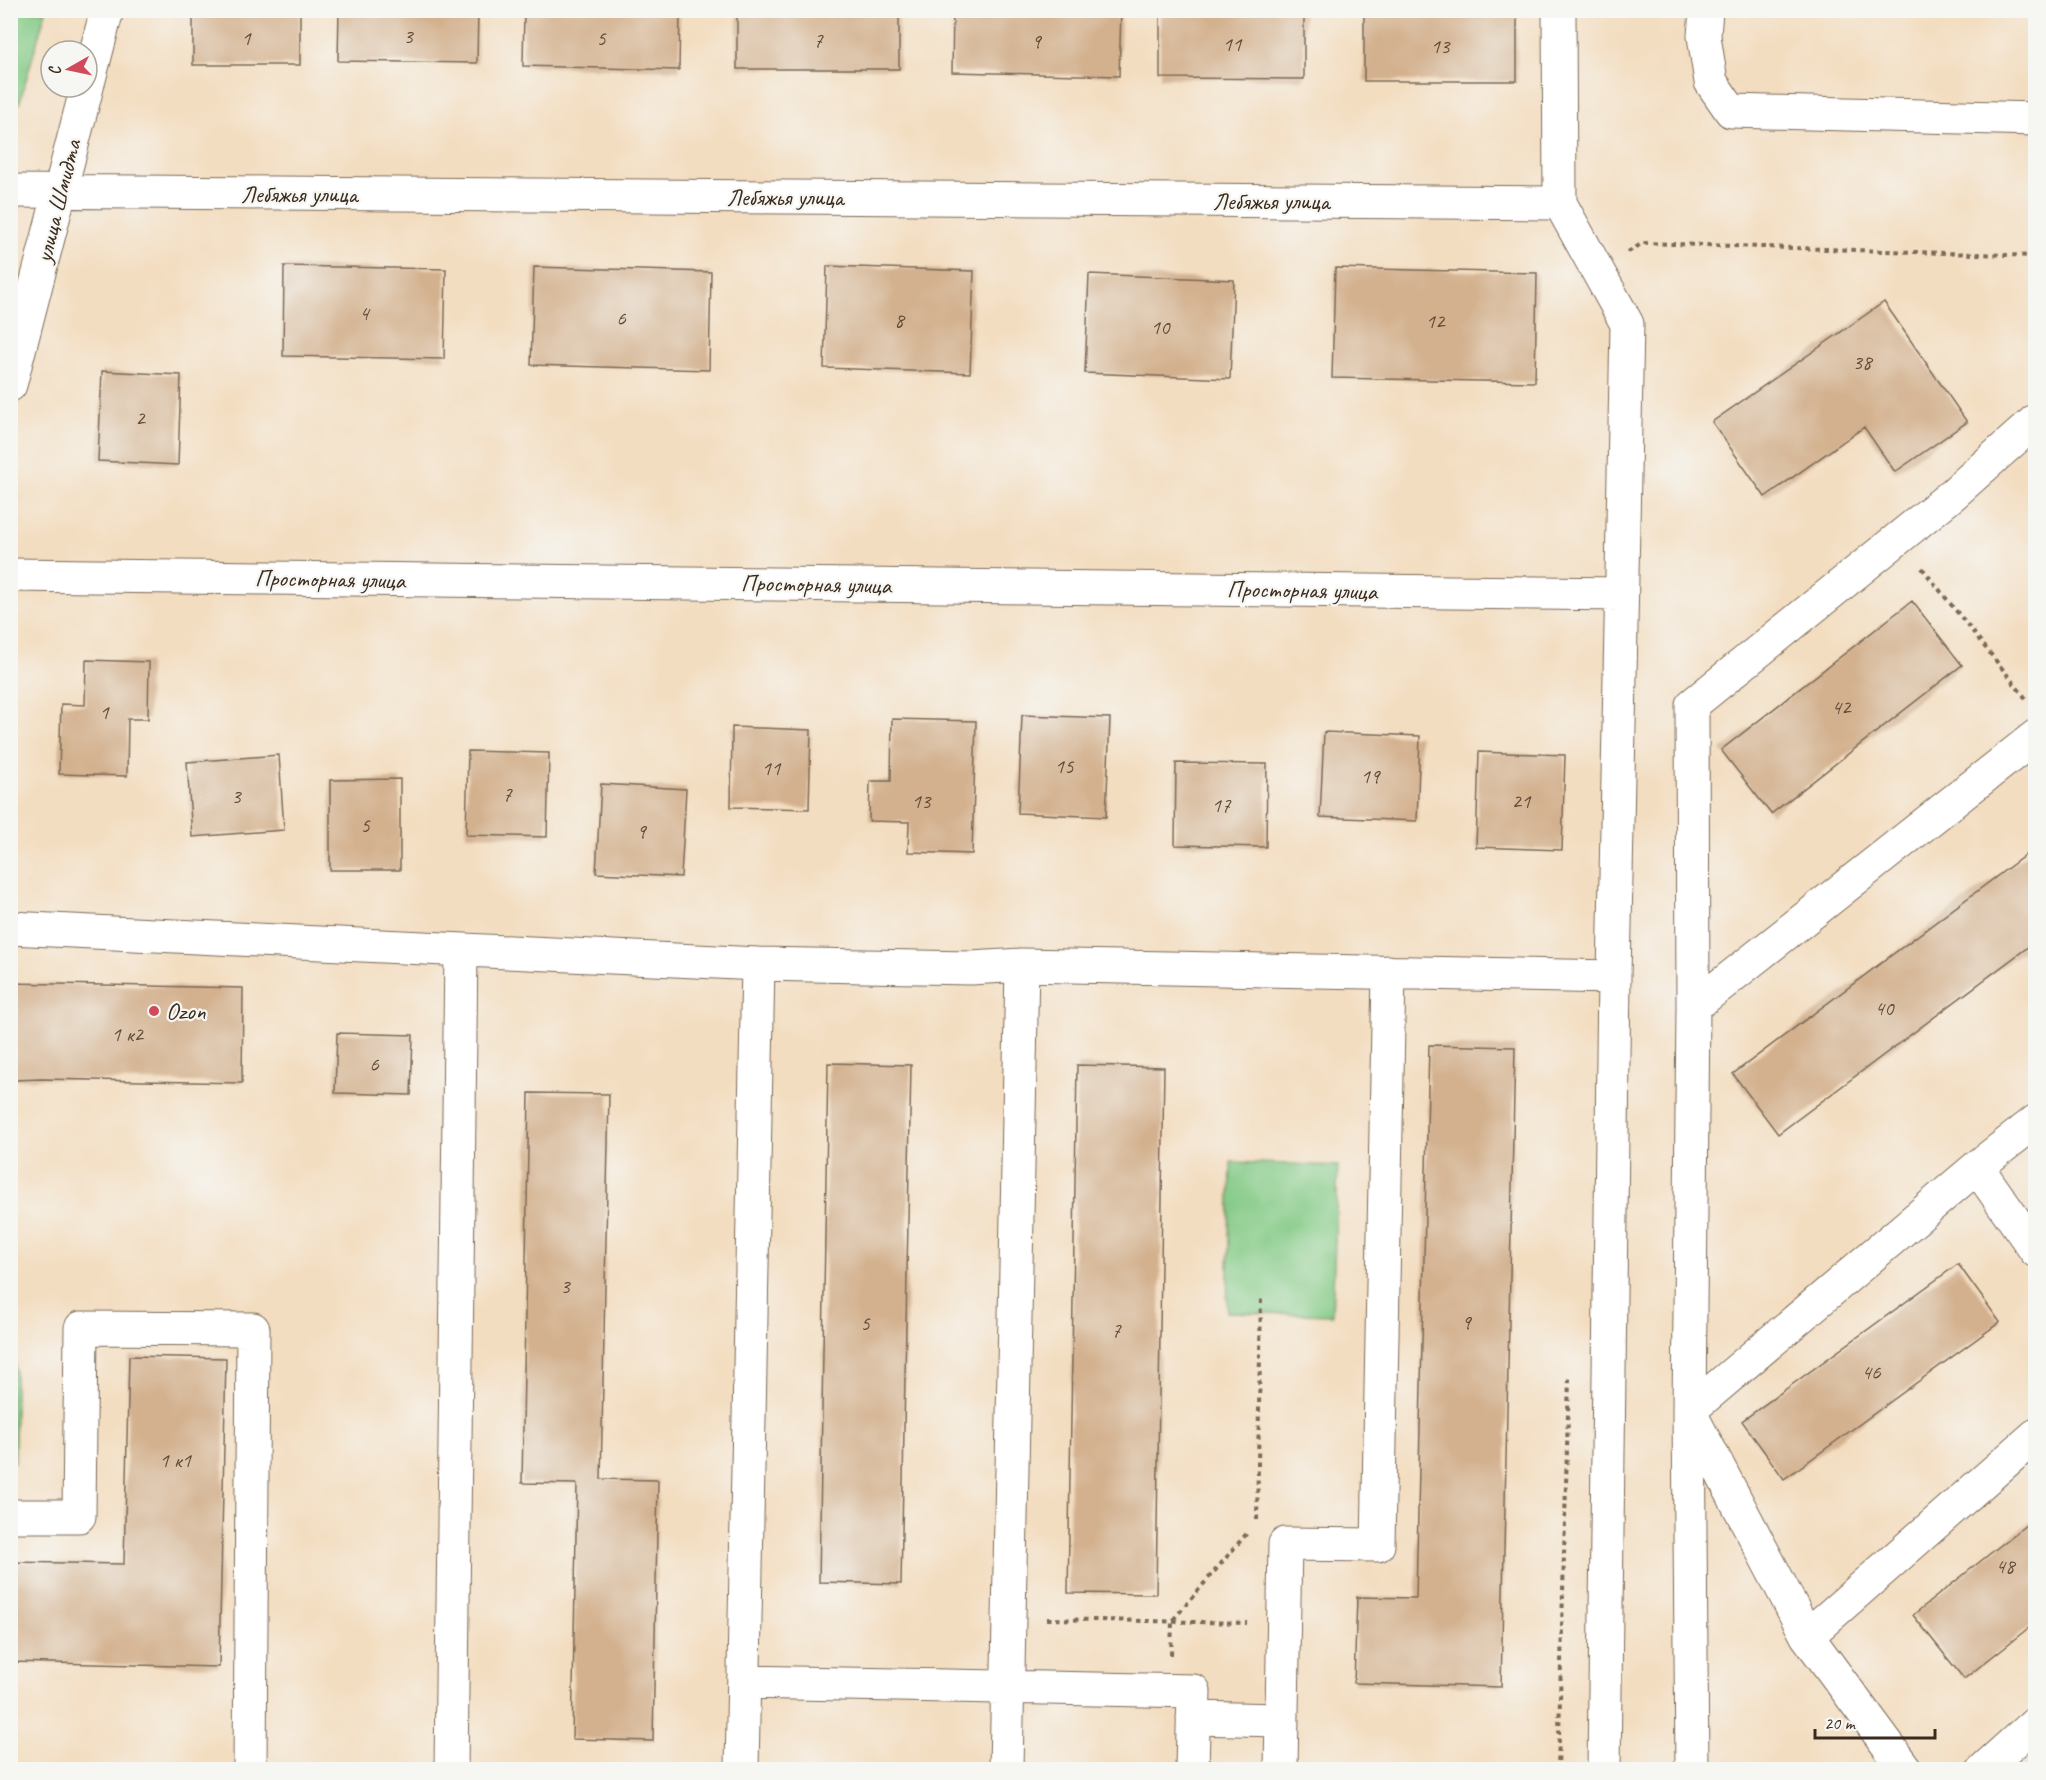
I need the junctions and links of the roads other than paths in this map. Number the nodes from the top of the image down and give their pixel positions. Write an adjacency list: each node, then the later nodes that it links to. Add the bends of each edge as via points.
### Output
1 (107, 10): 4 (street, улица Шмидта)
2 (1559, 10): 9 (street)
3 (1706, 10): 6 (street, via 1704,36 1711,82 1731,111)
4 (99, 41)
5 (84, 99): 8 (street, улица Шмидта)
6 (2036, 119)
7 (10, 191): 8 (street, Лебяжья улица)
8 (59, 192): 9 (street, Лебяжья улица); 10 (street, улица Шмидта)
9 (1560, 203): 13 (street, via 1627,324)
10 (10, 385)
11 (2036, 420): 21 (street, via 1952,495 1692,705)
12 (10, 575): 13 (street, Просторная улица)
13 (1621, 594): 20 (street)
14 (2036, 736): 21 (street)
15 (10, 928): 16 (street)
16 (461, 950): 17 (street); 35 (street)
17 (758, 964): 18 (street, via 971,968); 29 (street)
18 (1022, 965): 19 (street); 30 (street)
19 (1389, 972): 20 (street); 32 (street, via 1378,1545 1285,1544)
20 (1614, 977): 40 (street)
21 (1693, 1007): 25 (street)
22 (2036, 1121): 23 (street)
23 (1977, 1167): 24 (street); 25 (street)
24 (2036, 1251)
25 (1689, 1411): 28 (street); 41 (street)
26 (2036, 1435): 28 (street)
27 (10, 1516): 34 (street, via 79,1516 81,1328 253,1329)
28 (1807, 1636): 42 (street)
29 (744, 1682): 30 (street); 36 (street)
30 (1008, 1687): 31 (street, via 1194,1691); 37 (street)
31 (1193, 1718): 32 (street); 38 (street)
32 (1282, 1720): 39 (street)
33 (2036, 1722): 43 (street)
34 (250, 1770)
35 (451, 1770)
36 (742, 1770)
37 (1006, 1770)
38 (1192, 1770)
39 (1281, 1770)
40 (1604, 1770)
41 (1692, 1770)
42 (1906, 1770)
43 (1983, 1770)

